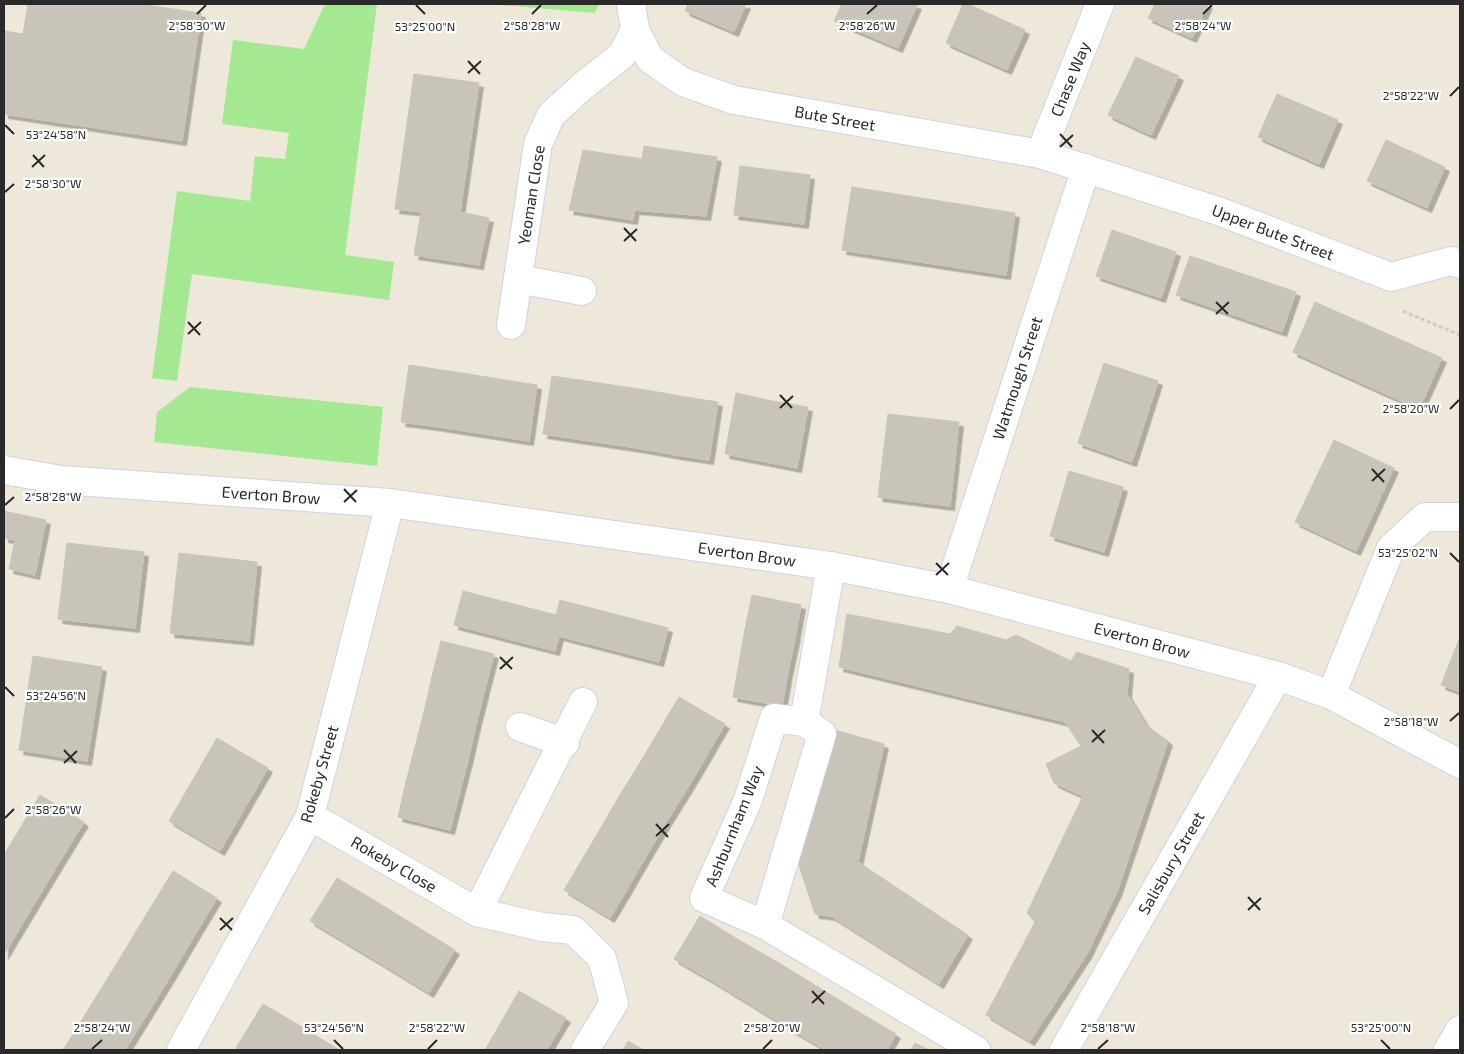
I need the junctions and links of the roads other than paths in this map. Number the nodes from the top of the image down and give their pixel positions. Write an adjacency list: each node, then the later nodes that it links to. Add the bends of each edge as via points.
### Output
1 (631, 4): 3 (street, Bute Street)
2 (1100, 4): 4 (street, Chase Way)
3 (636, 30): 4 (street, Bute Street, via 650,59 683,82 734,100); 7 (street, Yeoman Close, via 622,55 551,115 538,144)
4 (1040, 154): 5 (street, Bute Street)
5 (1086, 168): 6 (street, Upper Bute Street, via 1218,211 1392,277 1451,261); 14 (street, Watmough Street)
6 (1460, 264)
7 (518, 279): 8 (street); 9 (street, Yeoman Close)
8 (582, 291)
9 (511, 326)
10 (4, 470): 11 (street, Everton Brow, via 61,480)
11 (390, 503): 13 (street, Everton Brow); 22 (street, Rokeby Street)
12 (1460, 518): 16 (street, via 1425,517 1391,548)
13 (831, 566): 14 (street, Everton Brow); 18 (street)
14 (949, 588): 15 (street, Everton Brow)
15 (1278, 676): 16 (street, Everton Brow); 29 (street, Salisbury Street)
16 (1331, 695): 21 (street, Everton Brow)
17 (583, 702): 20 (street)
18 (804, 722): 24 (street, via 822,734); 24 (street, Ashburnham Way, via 774,718 748,800 704,898)
19 (520, 727): 20 (street)
20 (565, 743): 23 (street)
21 (1460, 764)
22 (310, 816): 23 (street, Rokeby Close); 26 (street, Rokeby Street)
23 (477, 912): 27 (street, Rokeby Close, via 542,927 573,930 602,958 614,1002)
24 (765, 925): 28 (street, Ashburnham Way)
25 (1460, 1030): 30 (street)
26 (181, 1050)
27 (585, 1050)
28 (976, 1050)
29 (1064, 1050)
30 (1448, 1050)

